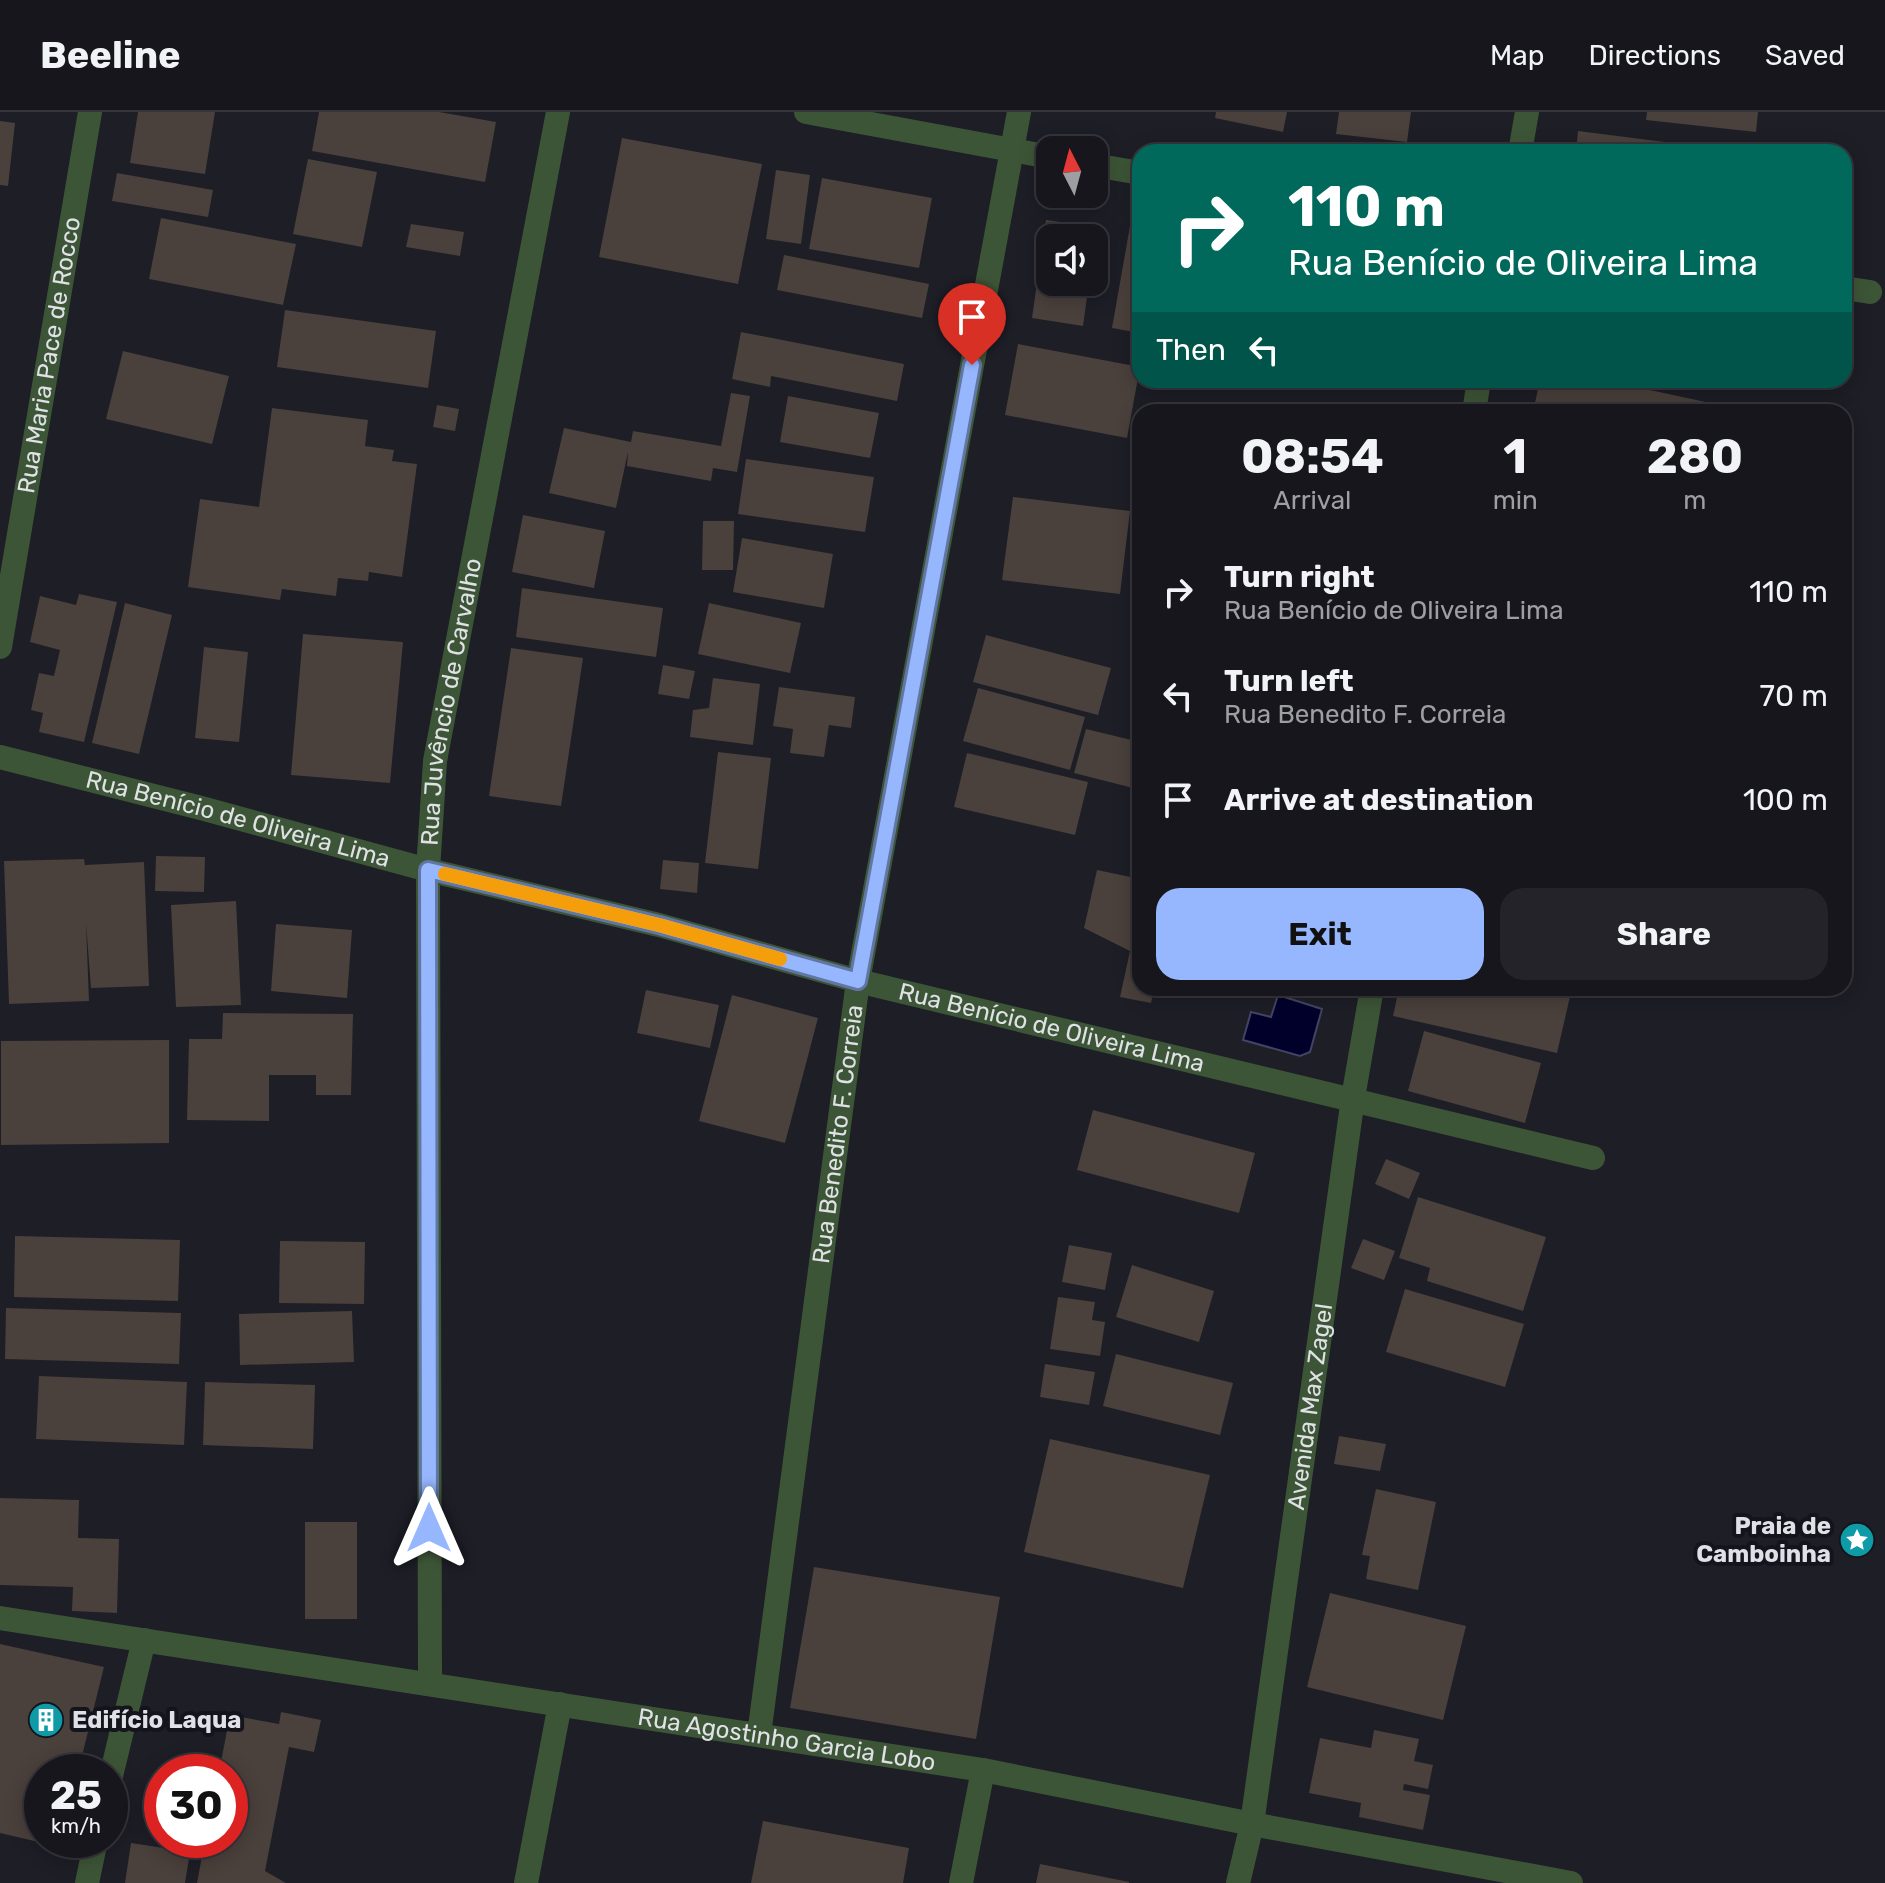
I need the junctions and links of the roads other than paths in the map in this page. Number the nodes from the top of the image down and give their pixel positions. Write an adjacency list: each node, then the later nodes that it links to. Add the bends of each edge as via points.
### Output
1 (90, 112): 13 (street, Rua Maria Pace de Rocco)
2 (558, 112): 15 (street, Rua Juvêncio de Carvalho, via 435,761)
3 (806, 112): 7 (street)
4 (1019, 112): 7 (street, Rua Benedito F. Correia)
5 (1527, 112): 6 (street)
6 (1521, 144)
7 (1012, 150): 8 (street); 16 (street, Rua Benedito F. Correia)
8 (1036, 154)
9 (1108, 167): 10 (street)
10 (1132, 172)
11 (1852, 289): 12 (street)
12 (1870, 292)
13 (0, 647)
14 (0, 757): 15 (street, Rua Benício de Oliveira Lima)
15 (428, 870): 16 (street, Rua Benício de Oliveira Lima, via 659,925); 22 (street, Rua Juvêncio de Carvalho)
16 (858, 981): 18 (street, Rua Benício de Oliveira Lima); 24 (street, Rua Benedito F. Correia)
17 (1371, 996): 18 (street, Avenida Max Zagel)
18 (1353, 1098): 19 (street, Rua Benício de Oliveira Lima); 27 (street, Avenida Max Zagel)
19 (1593, 1158)
20 (0, 1618): 21 (street, Rua Agostinho Garcia Lobo)
21 (144, 1640): 22 (street, Rua Agostinho Garcia Lobo); 25 (street)
22 (430, 1684): 23 (street, Rua Agostinho Garcia Lobo)
23 (560, 1704): 24 (street, Rua Agostinho Garcia Lobo); 30 (street)
24 (759, 1735): 26 (street, Rua Agostinho Garcia Lobo)
25 (116, 1754)
26 (983, 1770): 27 (street, Rua Agostinho Garcia Lobo); 31 (street)
27 (1252, 1824): 32 (street, Avenida Max Zagel); 33 (street, Rua Agostinho Garcia Lobo)
28 (92, 1858): 29 (street)
29 (87, 1883)
30 (526, 1883)
31 (961, 1883)
32 (1238, 1883)
33 (1571, 1883)

